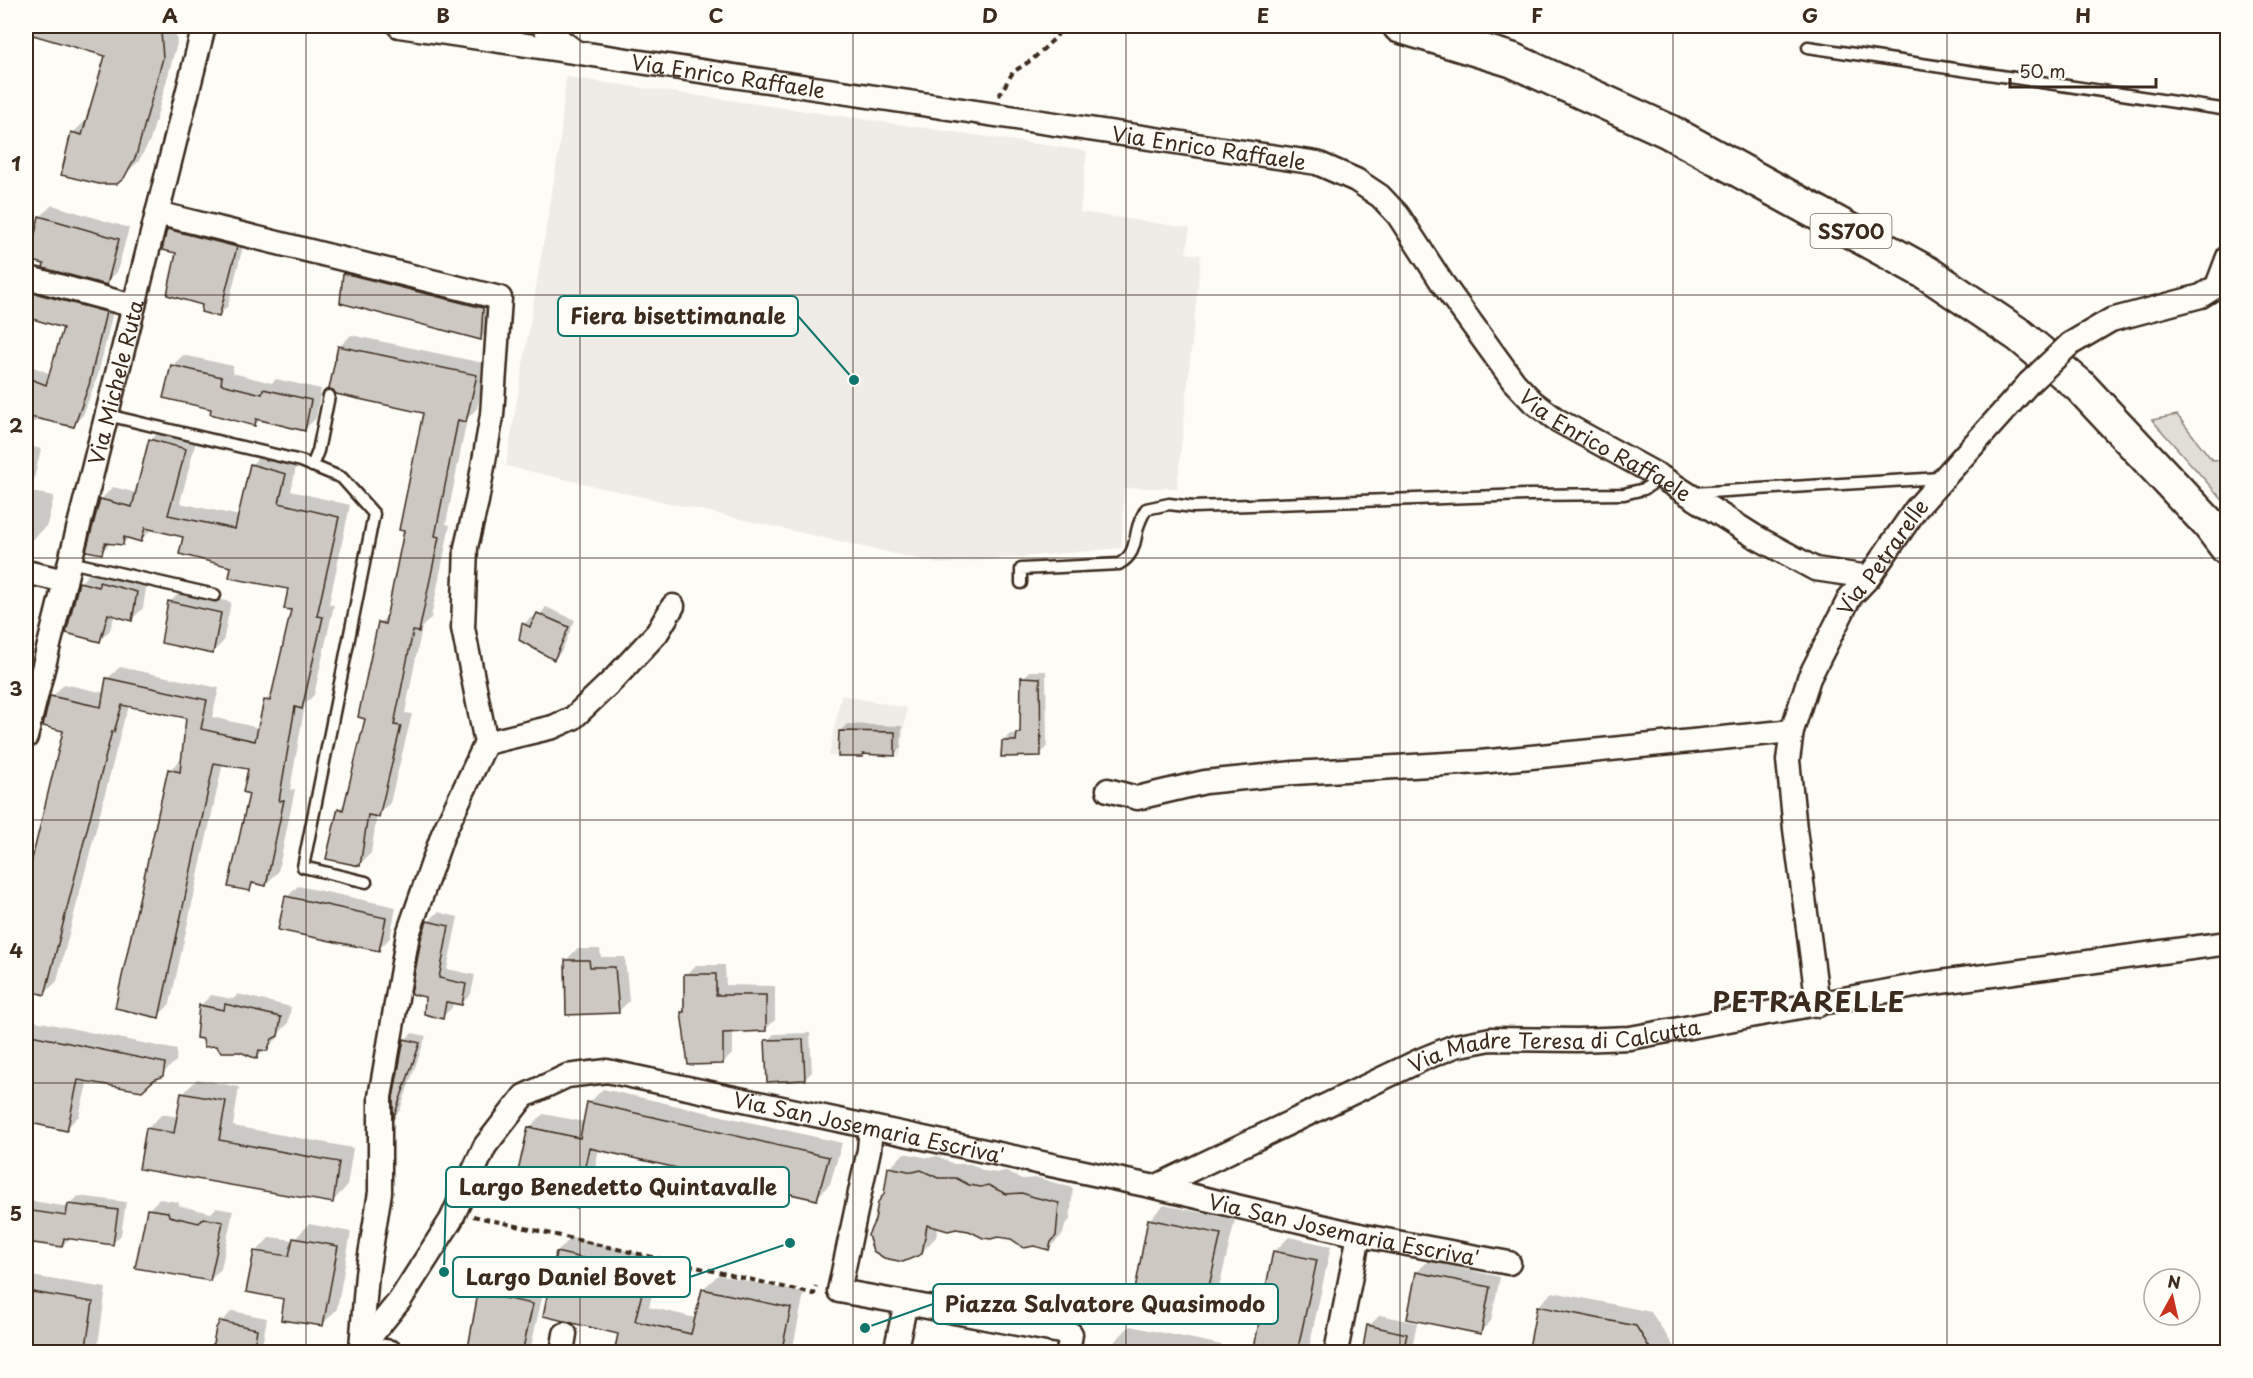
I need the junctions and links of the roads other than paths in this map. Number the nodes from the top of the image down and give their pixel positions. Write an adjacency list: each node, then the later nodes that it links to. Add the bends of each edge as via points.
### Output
1 (204, 26): 9 (street, Via Michele Ruta)
2 (399, 26): 5 (street, Via Enrico Raffaele)
3 (543, 26): 7 (street)
4 (1400, 26): 19 (highway, SS700, via 1512,60 1668,131 1927,273 2019,335 2080,386)
5 (529, 34): 7 (street, Via Enrico Raffaele)
6 (1808, 47): 8 (lane)
7 (573, 50): 16 (street, Via Enrico Raffaele, via 1317,163 1356,180 1398,214 1443,284 1533,402 1557,420)
8 (2228, 110)
9 (157, 213): 12 (street, Via Michele Ruta); 28 (street, via 500,298 492,415 466,547 463,628)
10 (2228, 257): 17 (street, Via Petrarelle, bridge, via 2217,286 2201,296 2111,320 2070,344 2029,383)
11 (26, 277): 12 (street)
12 (134, 306): 14 (street, Via Michele Ruta)
13 (328, 396): 15 (lane)
14 (107, 415): 15 (lane); 21 (street, Via Michele Ruta)
15 (312, 466): 30 (lane, via 342,478 374,514 303,867)
16 (1661, 477): 18 (street, Via Enrico Raffaele); 23 (lane, via 1644,489 1624,494 1193,507 1168,504 1146,509 1129,558 1119,564 1021,569)
17 (1944, 478): 18 (lane); 22 (street, Via Petrarelle, via 1916,509)
18 (1687, 494): 22 (street, Via Enrico Raffaele, via 1815,569)
19 (2228, 549)
20 (26, 572): 21 (street)
21 (67, 572): 24 (lane); 27 (street, Via Michele Ruta)
22 (1869, 577): 26 (street, Via Petrarelle, via 1850,597 1809,678)
23 (1021, 583)
24 (215, 595)
25 (673, 606): 28 (street, via 657,633 573,718 553,727)
26 (1792, 731): 29 (street, via 1480,762 1206,782 1137,798); 32 (street, Via Petrarelle, via 1788,760)
27 (26, 737)
28 (486, 743): 38 (street, via 443,834 408,934 380,1097 380,1192)
29 (1108, 790)
30 (366, 882)
31 (2228, 943): 32 (street, Via Madre Teresa di Calcutta, via 1926,984)
32 (1818, 1005): 34 (street, Via Madre Teresa di Calcutta, via 1630,1038 1491,1039 1455,1046)
33 (871, 1127): 34 (street, Via San Josemaria Escriva'); 37 (street, via 838,1291); 38 (street, Via San Josemaria Escriva', via 607,1071 567,1076 524,1096 485,1146 451,1220 400,1300)
34 (1155, 1187): 35 (street, Via San Josemaria Escriva')
35 (1359, 1235): 36 (street, Via San Josemaria Escriva'); 42 (street)
36 (1509, 1263)
37 (906, 1303): 40 (street); 41 (street, via 1071,1334)
38 (361, 1350): 39 (street)
39 (391, 1353)
40 (895, 1353)
41 (1068, 1353)
42 (1336, 1353)

